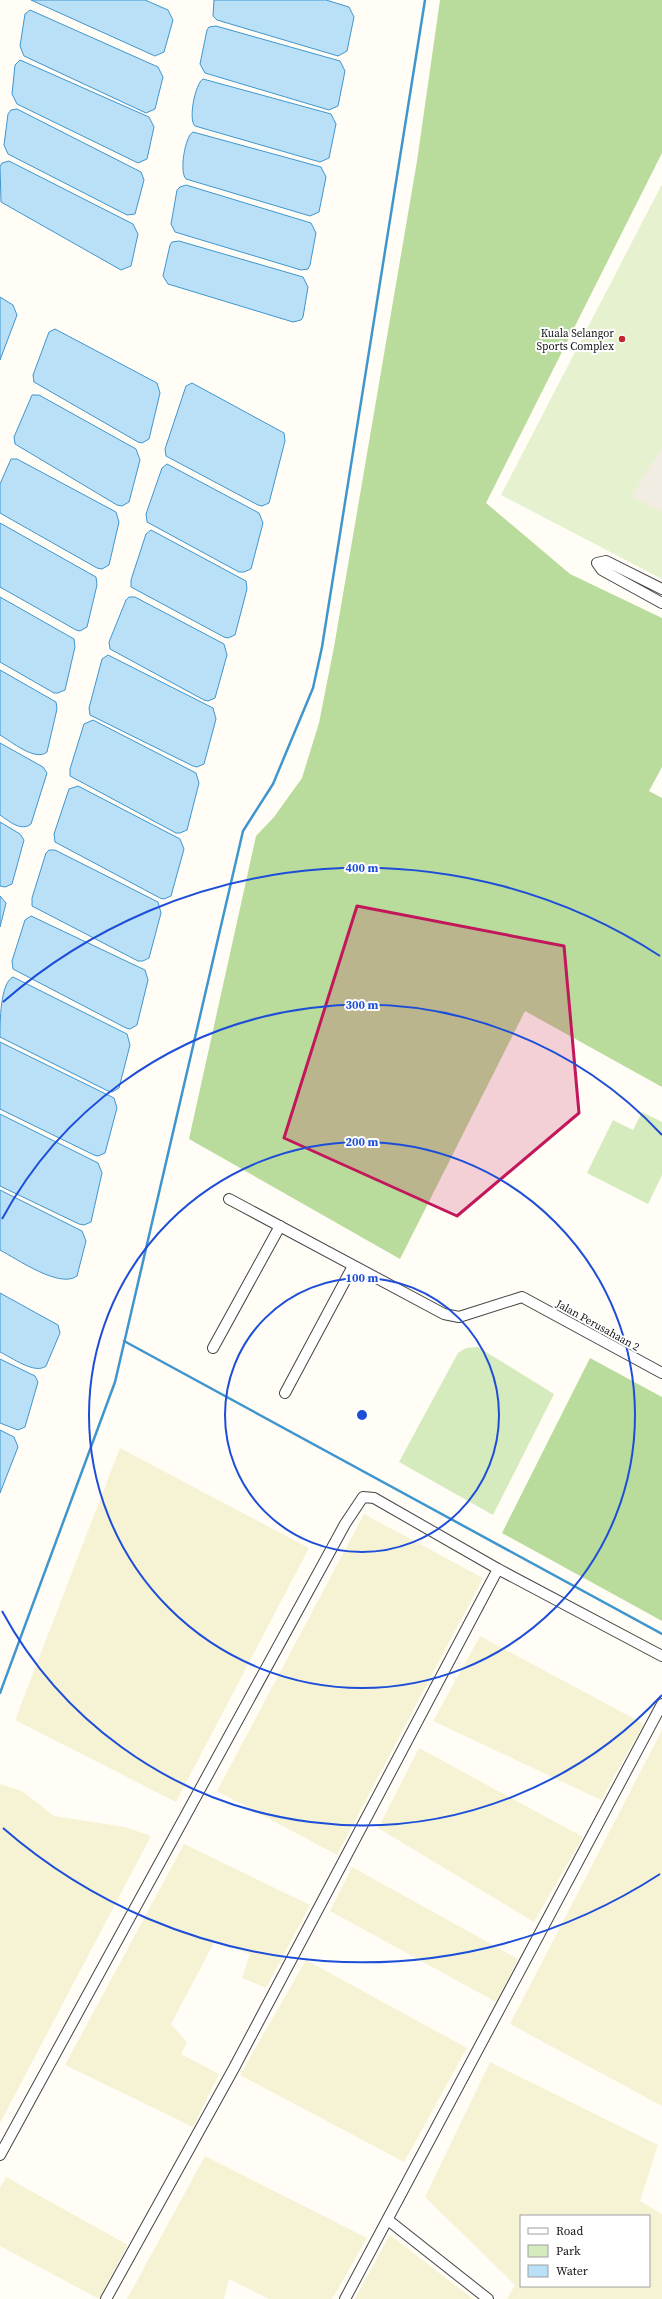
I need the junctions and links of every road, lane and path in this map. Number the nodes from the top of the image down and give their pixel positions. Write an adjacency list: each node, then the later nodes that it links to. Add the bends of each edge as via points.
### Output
1 (662, 588): 2 (street, via 606,561 598,563 602,570)
2 (662, 603)
3 (229, 1199): 4 (street)
4 (280, 1226): 5 (street); 6 (street)
5 (353, 1266): 7 (street, Jalan Perusahaan 2, via 451,1317 459,1318 522,1297); 8 (street)
6 (213, 1348)
7 (660, 1368)
8 (286, 1393)
9 (498, 1569): 10 (street); 12 (street, via 374,1498 360,1500); 14 (street, via 234,2068)
10 (662, 1656)
11 (662, 1704): 13 (street)
12 (0, 2155)
13 (388, 2220): 15 (street); 16 (street)
14 (106, 2299)
15 (345, 2299)
16 (488, 2299)

